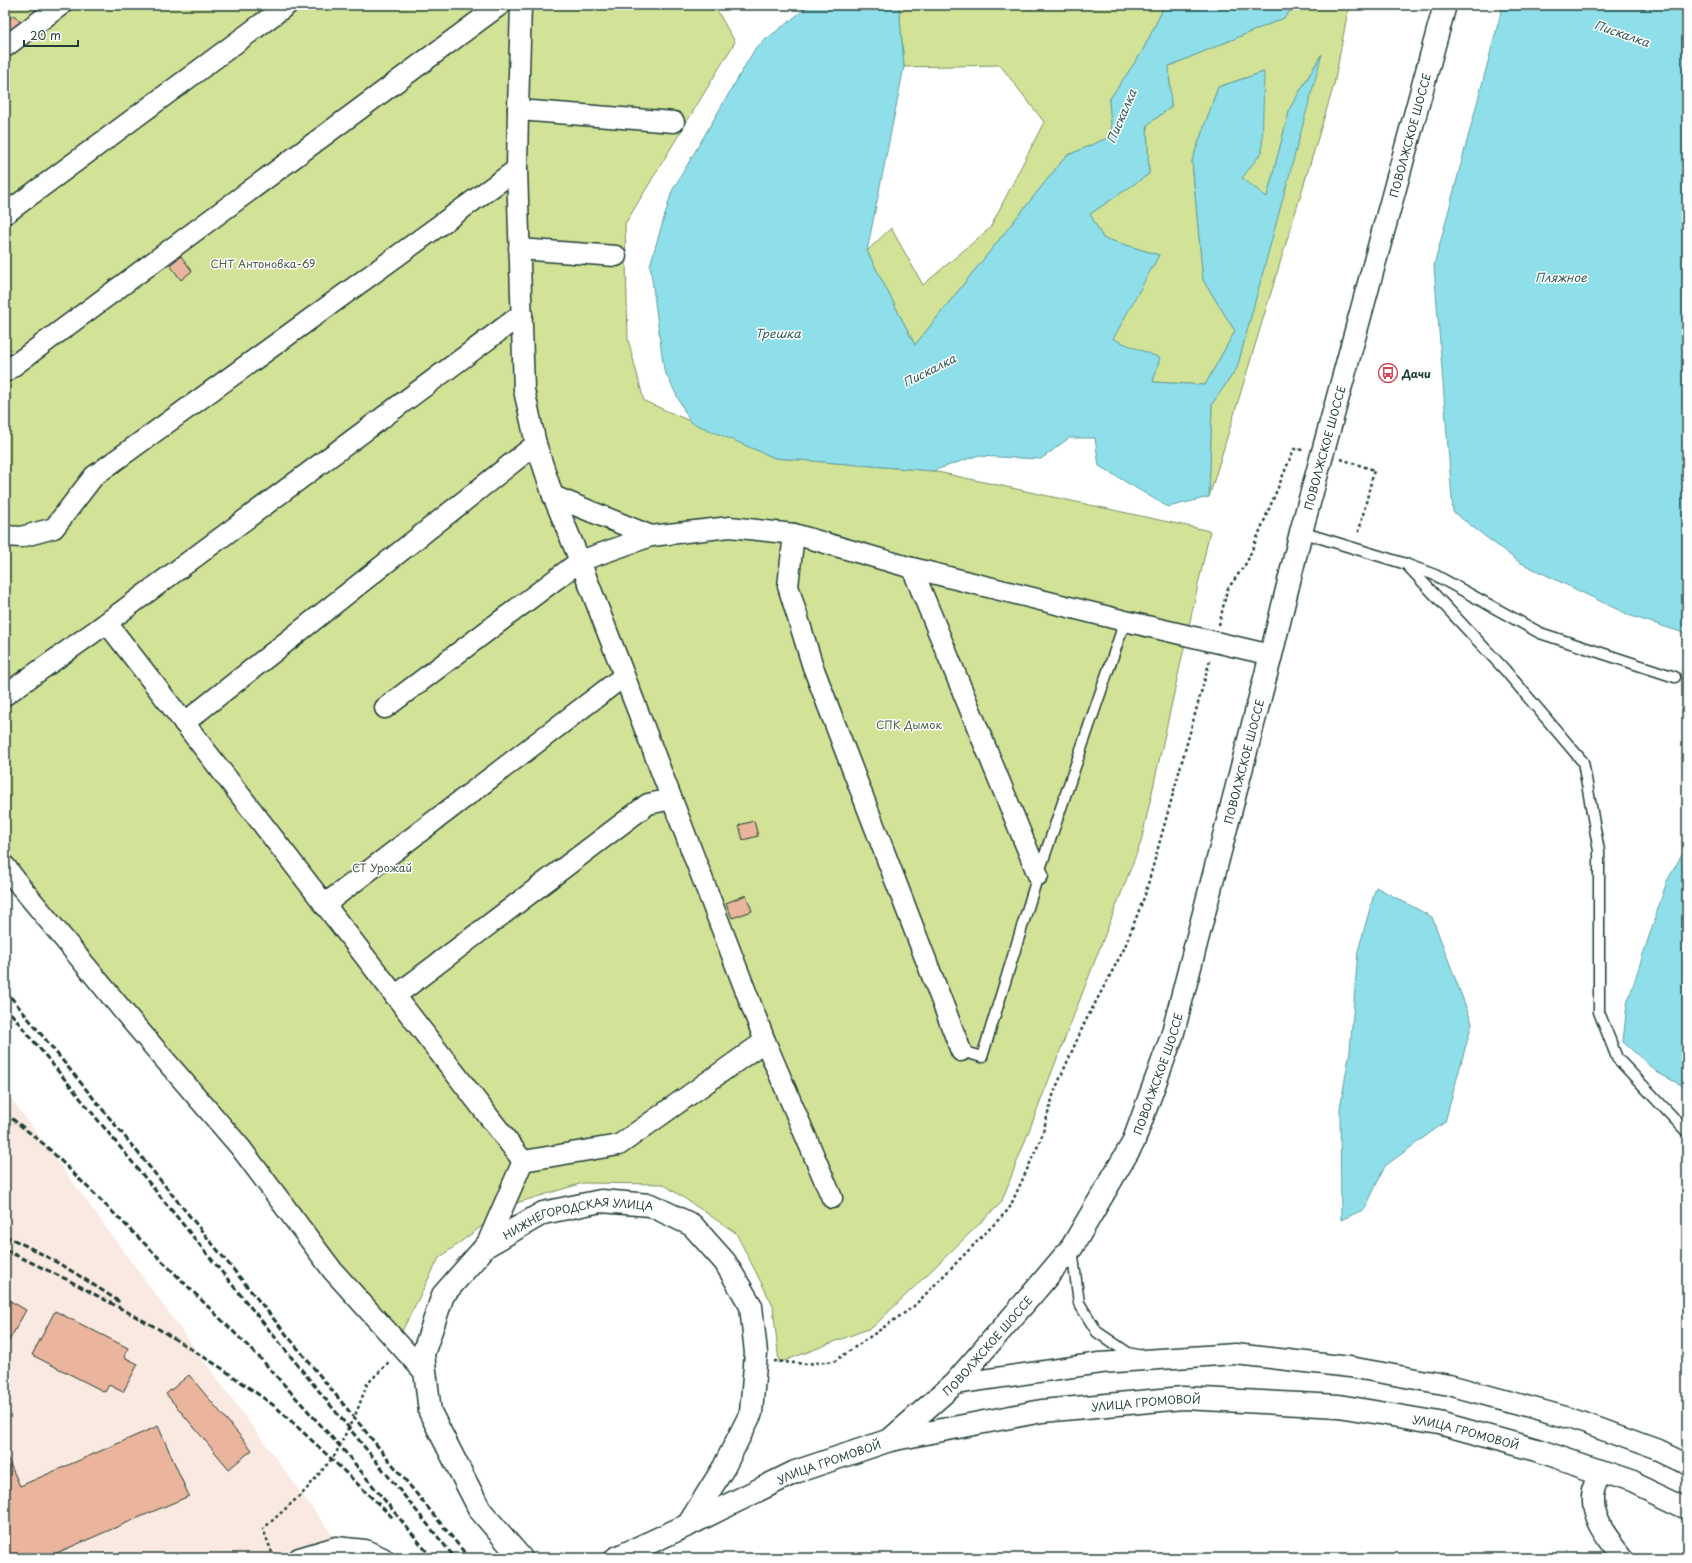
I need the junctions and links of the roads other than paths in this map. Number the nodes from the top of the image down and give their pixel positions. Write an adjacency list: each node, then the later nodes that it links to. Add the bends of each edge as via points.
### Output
1 (61, 5): 6 (street)
2 (287, 5): 10 (street)
3 (500, 5): 14 (street)
4 (521, 5): 7 (street)
5 (1445, 5): 17 (main road, ПОВОЛЖСКОЕ ШОССЕ)
6 (5, 47)
7 (518, 110): 8 (street); 9 (street)
8 (674, 122)
9 (518, 169): 11 (street); 19 (street, via 94,476 54,528 21,538)
10 (5, 214)
11 (519, 249): 12 (street); 13 (street)
12 (616, 256)
13 (522, 314): 15 (street, via 524,390); 25 (street)
14 (5, 372)
15 (536, 444): 16 (street); 31 (street)
16 (553, 496): 20 (street); 21 (street)
17 (1300, 532): 22 (lane); 26 (main road, ПОВОЛЖСКОЕ ШОССЕ)
18 (794, 534): 20 (street, via 730,527); 23 (street); 38 (street, via 788,586 813,667)
19 (5, 536)
20 (651, 536): 21 (street)
21 (580, 561): 27 (street); 30 (street)
22 (1406, 564): 28 (lane, via 1435,575 1540,633); 39 (lane, via 1505,670 1583,762 1600,851 1599,1012 1617,1058)
23 (912, 568): 24 (street); 34 (street)
24 (1125, 621): 26 (street); 34 (lane)
25 (106, 623): 29 (street); 31 (street)
26 (1271, 655): 43 (main road, ПОВОЛЖСКОЕ ШОССЕ, via 1172,1036 1132,1143)
27 (624, 676): 32 (street); 35 (street)
28 (1674, 677)
29 (5, 695)
30 (385, 708)
31 (184, 722): 35 (street)
32 (672, 799): 36 (street, via 648,804); 37 (street)
33 (5, 866): 45 (street, via 134,1024 240,1148 333,1271)
34 (1038, 875): 38 (lane, via 982,1057)
35 (324, 905): 36 (street)
36 (395, 996): 40 (street)
37 (765, 1041): 40 (street, via 619,1145); 41 (street)
38 (961, 1051)
39 (1687, 1132)
40 (523, 1161): 42 (street)
41 (832, 1198)
42 (486, 1246): 45 (main road, НИЖНЕГОРОДСКАЯ УЛИЦА, via 443,1295 423,1354); 51 (main road, НИЖНЕГОРОДСКАЯ УЛИЦА, via 543,1213 601,1201 650,1205 692,1225 725,1262 751,1306 755,1360 751,1413 724,1467)
43 (1072, 1247): 44 (lane, via 1079,1303 1097,1332 1128,1353); 46 (main road, ПОВОЛЖСКОЕ ШОССЕ)
44 (1157, 1359): 46 (street, via 1100,1363); 48 (street, via 1235,1354 1350,1366 1449,1386 1574,1419 1658,1450)
45 (425, 1374): 54 (main road, НИЖНЕГОРОДСКАЯ УЛИЦА, via 430,1412 480,1510)
46 (954, 1384): 47 (main road, ПОВОЛЖСКОЕ ШОССЕ)
47 (890, 1440): 49 (main road, УЛИЦА ГРОМОВОЙ, via 1042,1411 1183,1398 1339,1406 1439,1423 1537,1450); 51 (main road, УЛИЦА ГРОМОВОЙ, via 796,1472)
48 (1687, 1464)
49 (1600, 1472): 50 (main road, УЛИЦА ГРОМОВОЙ, via 1634,1483); 56 (street, via 1594,1490 1594,1506 1602,1531)
50 (1687, 1508)
51 (688, 1525): 55 (main road, УЛИЦА ГРОМОВОЙ)
52 (299, 1558): 53 (street, via 336,1547 365,1550)
53 (384, 1558)
54 (521, 1558)
55 (616, 1558)
56 (1623, 1558)

